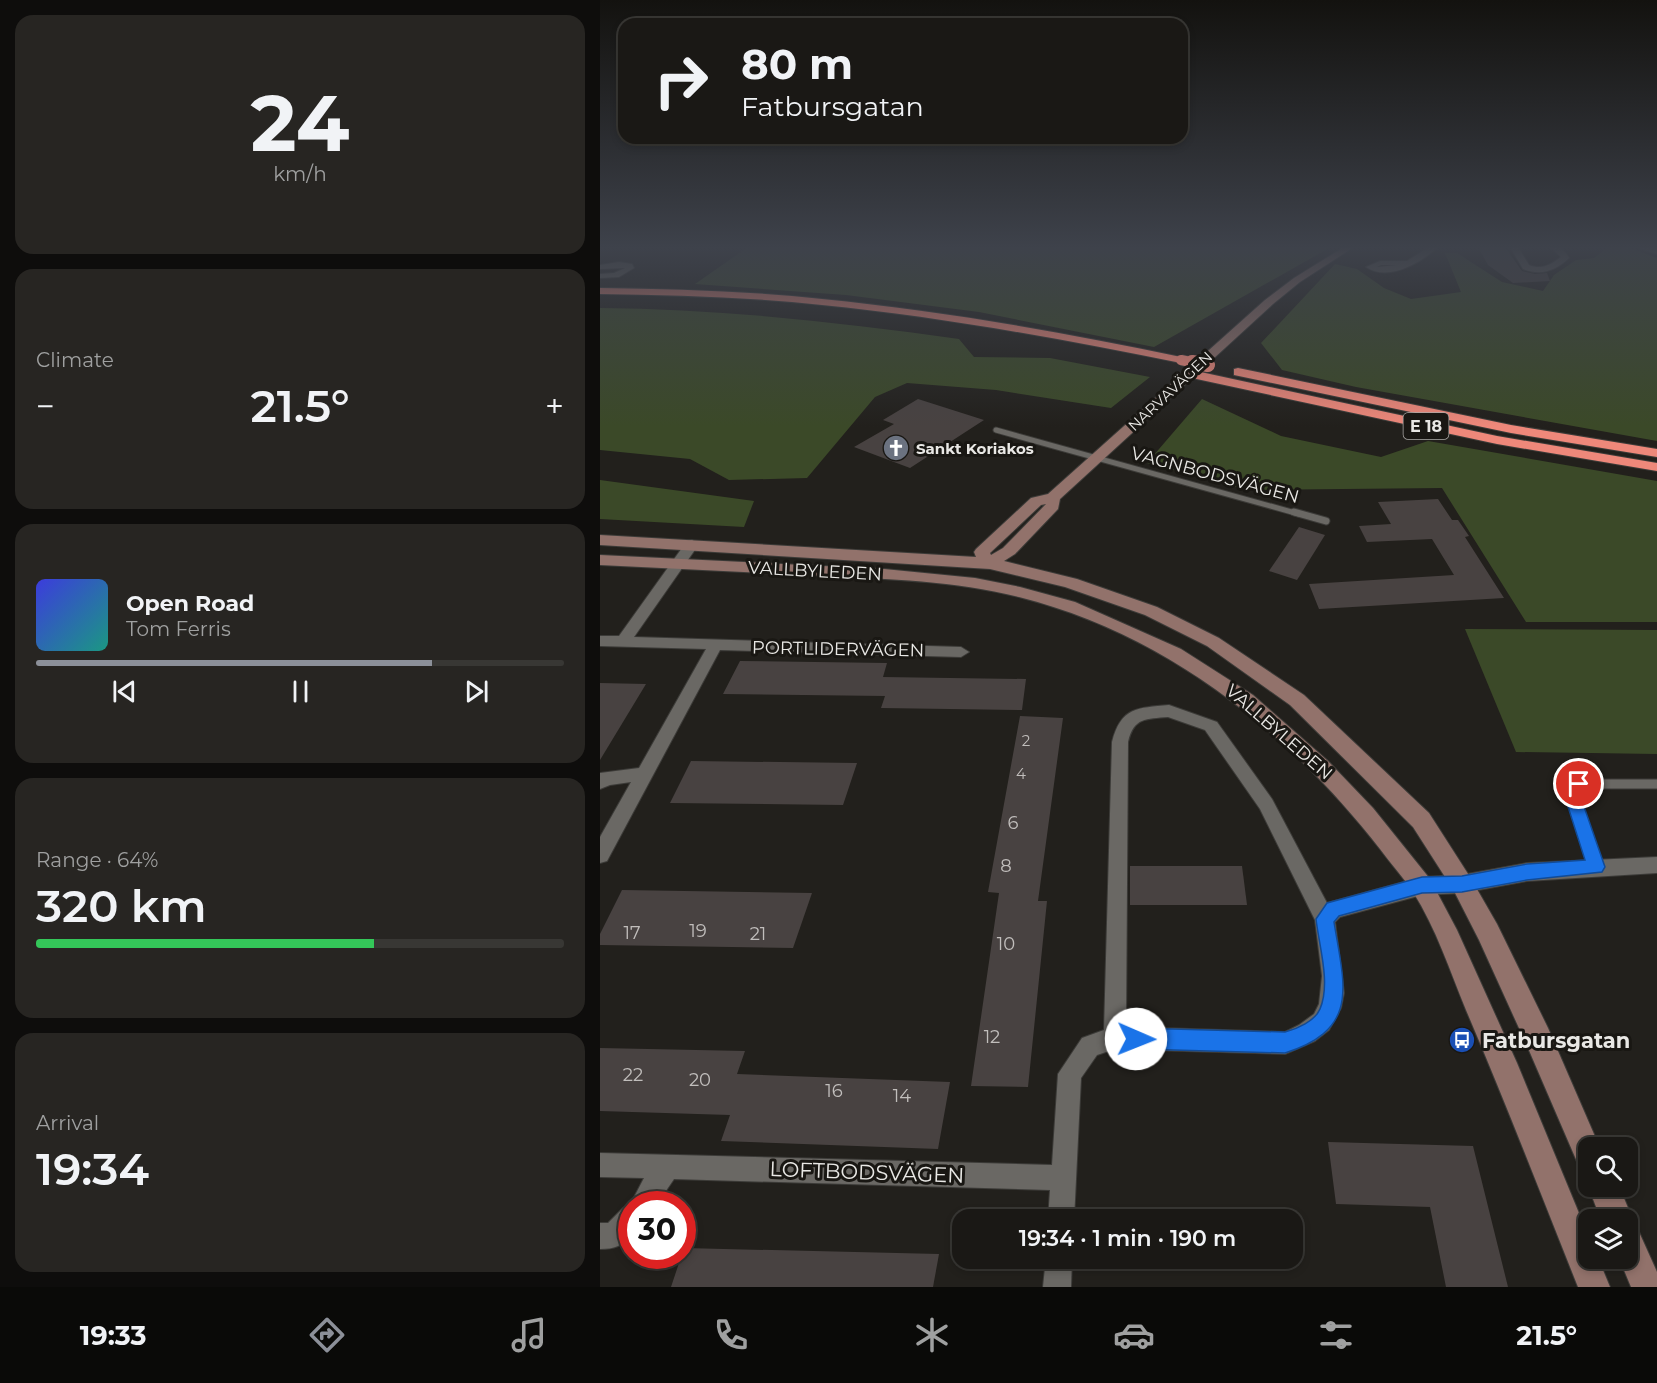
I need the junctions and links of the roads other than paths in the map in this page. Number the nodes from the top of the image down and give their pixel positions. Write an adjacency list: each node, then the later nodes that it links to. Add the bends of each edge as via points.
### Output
1 (787, 307): 7 (highway, E 18, via 994,333 1497,440)
2 (876, 307): 5 (highway, E 18, bridge, via 1062,334 1489,425)
3 (1263, 307): 6 (main road, NARVAVÄGEN)
4 (996, 430): 6 (lane, VAGNBODSVÄGEN)
5 (1657, 453)
6 (1097, 458): 8 (main road, NARVAVÄGEN); 9 (lane, VAGNBODSVÄGEN)
7 (1657, 467)
8 (1053, 498): 11 (main road, NARVAVÄGEN, via 1053,506); 14 (main road, NARVAVÄGEN, via 1036,501 982,552)
9 (1326, 520)
10 (600, 540): 12 (main road, VALLBYLEDEN)
11 (1019, 541): 14 (main road, NARVAVÄGEN, via 1004,555); 16 (main road, via 1019,556)
12 (692, 544): 14 (main road, VALLBYLEDEN); 15 (street)
13 (600, 560): 15 (main road, VALLBYLEDEN)
14 (986, 563): 16 (main road, VALLBYLEDEN); 17 (main road, NARVAVÄGEN)
15 (677, 564): 17 (main road, VALLBYLEDEN, via 884,574); 19 (street)
16 (1034, 573): 28 (main road, VALLBYLEDEN, via 1116,597 1160,616 1213,642 1297,700 1421,820)
17 (975, 583): 29 (main road, VALLBYLEDEN, via 1020,592 1106,620 1175,653 1213,677 1246,700 1321,767)
18 (600, 641): 19 (street, PORTLIDERVÄGEN)
19 (623, 642): 20 (street, PORTLIDERVÄGEN)
20 (715, 646): 21 (street, PORTLIDERVÄGEN); 22 (street)
21 (961, 652)
22 (645, 774): 23 (street); 25 (street)
23 (600, 782)
24 (1657, 784): 27 (lane, via 1579,784 1572,794)
25 (600, 855)
26 (1657, 865): 27 (street)
27 (1596, 867): 28 (street, via 1527,872)
28 (1462, 884): 29 (street); 32 (main road, VALLBYLEDEN, via 1538,1038)
29 (1422, 885): 30 (street, via 1334,909); 43 (main road, VALLBYLEDEN, via 1507,1073)
30 (1325, 919): 31 (street, via 1333,998 1323,1022 1304,1037 1285,1042); 31 (street, via 1266,804 1211,726 1169,711 1132,718 1124,726 1120,742)
31 (1115, 1038): 35 (street, via 1090,1047 1070,1074)
32 (1581, 1137)
33 (600, 1165): 34 (street, LOFTBODSVÄGEN)
34 (671, 1168): 35 (street, LOFTBODSVÄGEN); 36 (street, via 663,1171)
35 (1063, 1178): 37 (street)
36 (651, 1191)
37 (1062, 1209)
38 (618, 1231): 39 (street, via 613,1236)
39 (600, 1236)
40 (1638, 1266): 44 (main road)
41 (1059, 1269): 42 (street)
42 (1058, 1287)
43 (1594, 1287)
44 (1647, 1287)

